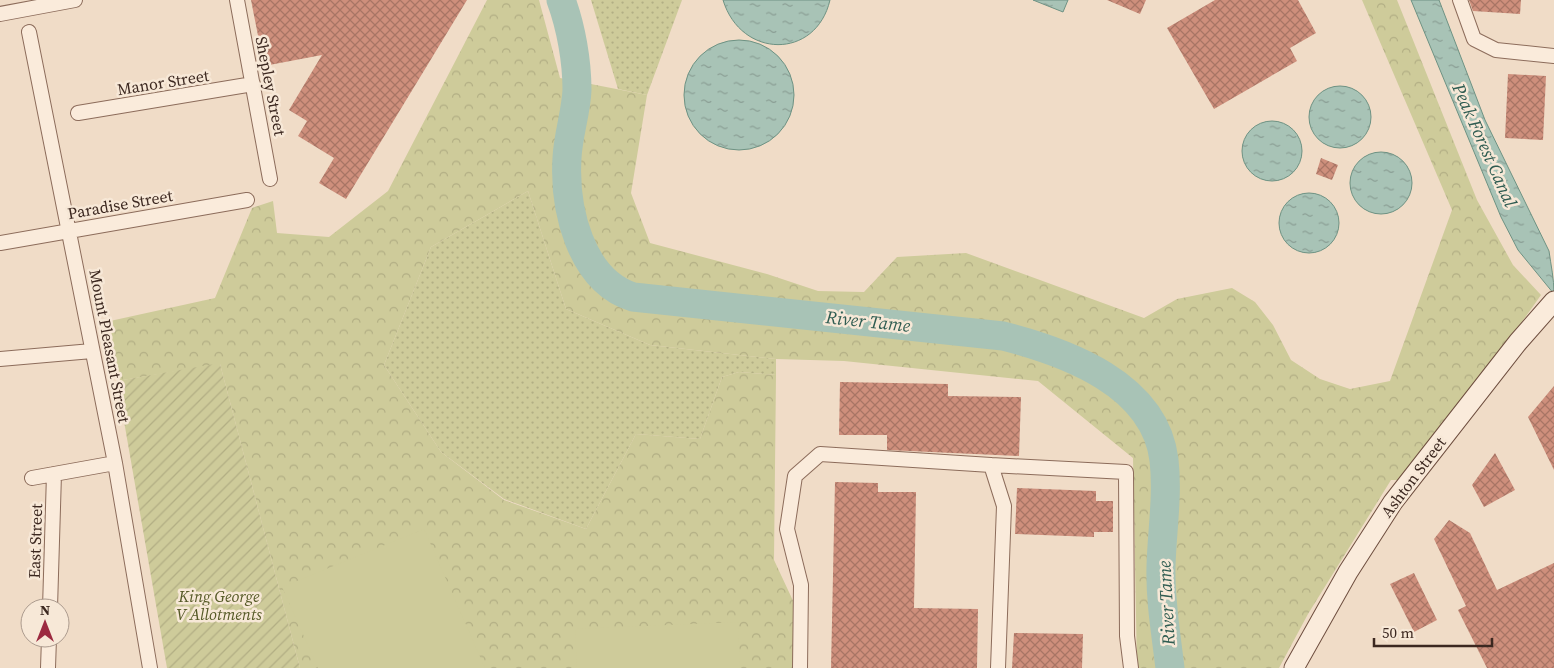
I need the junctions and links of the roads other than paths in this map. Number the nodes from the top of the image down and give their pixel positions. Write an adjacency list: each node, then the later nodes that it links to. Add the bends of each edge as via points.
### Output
1 (75, 0): 4 (street)
2 (237, 0): 8 (street, Shepley Street)
3 (1460, 0): 7 (street, via 1474,39 1496,50)
4 (26, 5): 5 (street)
5 (0, 14)
6 (29, 32): 12 (street, Mount Pleasant Street)
7 (1554, 56)
8 (253, 84): 9 (street, Manor Street); 10 (street, Shepley Street)
9 (78, 114)
10 (270, 179)
11 (247, 200): 12 (street, Paradise Street)
12 (70, 230): 13 (street, Paradise Street); 15 (street, Mount Pleasant Street)
13 (0, 243)
14 (1554, 301): 28 (main road, Ashton Street, via 1393,502 1348,572)
15 (92, 351): 16 (street); 17 (street, Mount Pleasant Street)
16 (0, 359)
17 (115, 463): 19 (street); 24 (street, Mount Pleasant Street)
18 (991, 466): 25 (street, via 820,454 795,476 787,529 801,585); 26 (street, via 1004,506); 27 (street, via 1126,472 1127,636)
19 (54, 474): 20 (street); 21 (street, East Street)
20 (32, 478)
21 (50, 598)
22 (49, 648): 23 (street)
23 (48, 668)
24 (150, 668)
25 (800, 668)
26 (998, 668)
27 (1131, 668)
28 (1294, 668)

